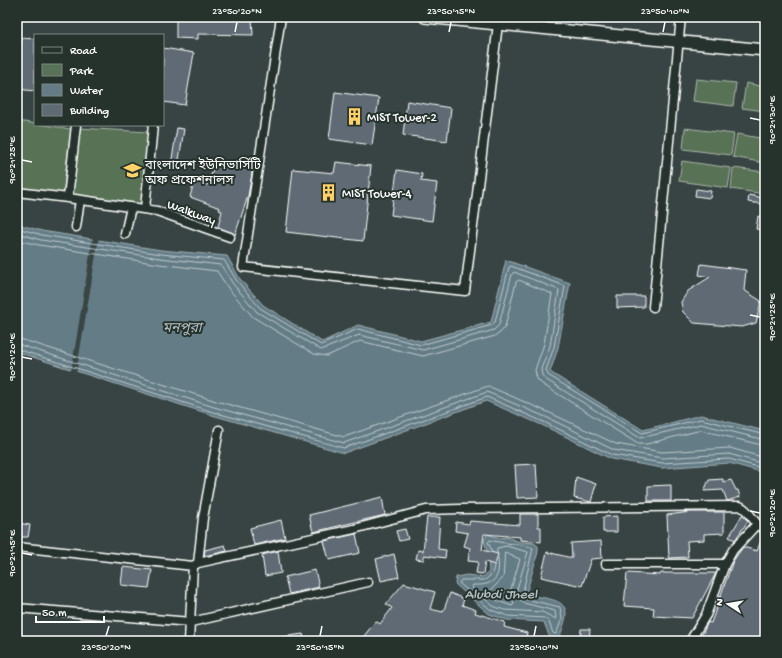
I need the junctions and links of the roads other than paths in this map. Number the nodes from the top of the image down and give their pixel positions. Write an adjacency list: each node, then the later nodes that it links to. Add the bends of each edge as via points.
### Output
1 (281, 17): 5 (street, via 243,267 465,291)
2 (425, 17): 5 (street)
3 (681, 17): 6 (street)
4 (547, 23): 5 (street); 6 (street)
5 (498, 24)
6 (679, 42): 7 (street); 18 (street)
7 (765, 50)
8 (76, 126): 11 (street)
9 (153, 126): 14 (street)
10 (17, 192): 11 (street, Walkway)
11 (68, 198): 12 (street, Walkway)
12 (80, 200): 13 (street, Walkway); 15 (street)
13 (131, 208): 14 (street, Walkway); 16 (street)
14 (145, 209): 17 (street, Walkway)
15 (76, 227)
16 (126, 234)
17 (230, 237)
18 (653, 307)
19 (218, 430): 23 (street)
20 (756, 525): 21 (street); 23 (street, via 748,510 740,506 426,510); 25 (street, via 733,550)
21 (765, 530)
22 (17, 547): 23 (street)
23 (195, 564): 28 (street)
24 (606, 564): 25 (street)
25 (725, 564): 30 (street, via 706,615)
26 (368, 582): 28 (street)
27 (17, 608): 28 (street)
28 (191, 622): 29 (street)
29 (189, 641)
30 (690, 641)

